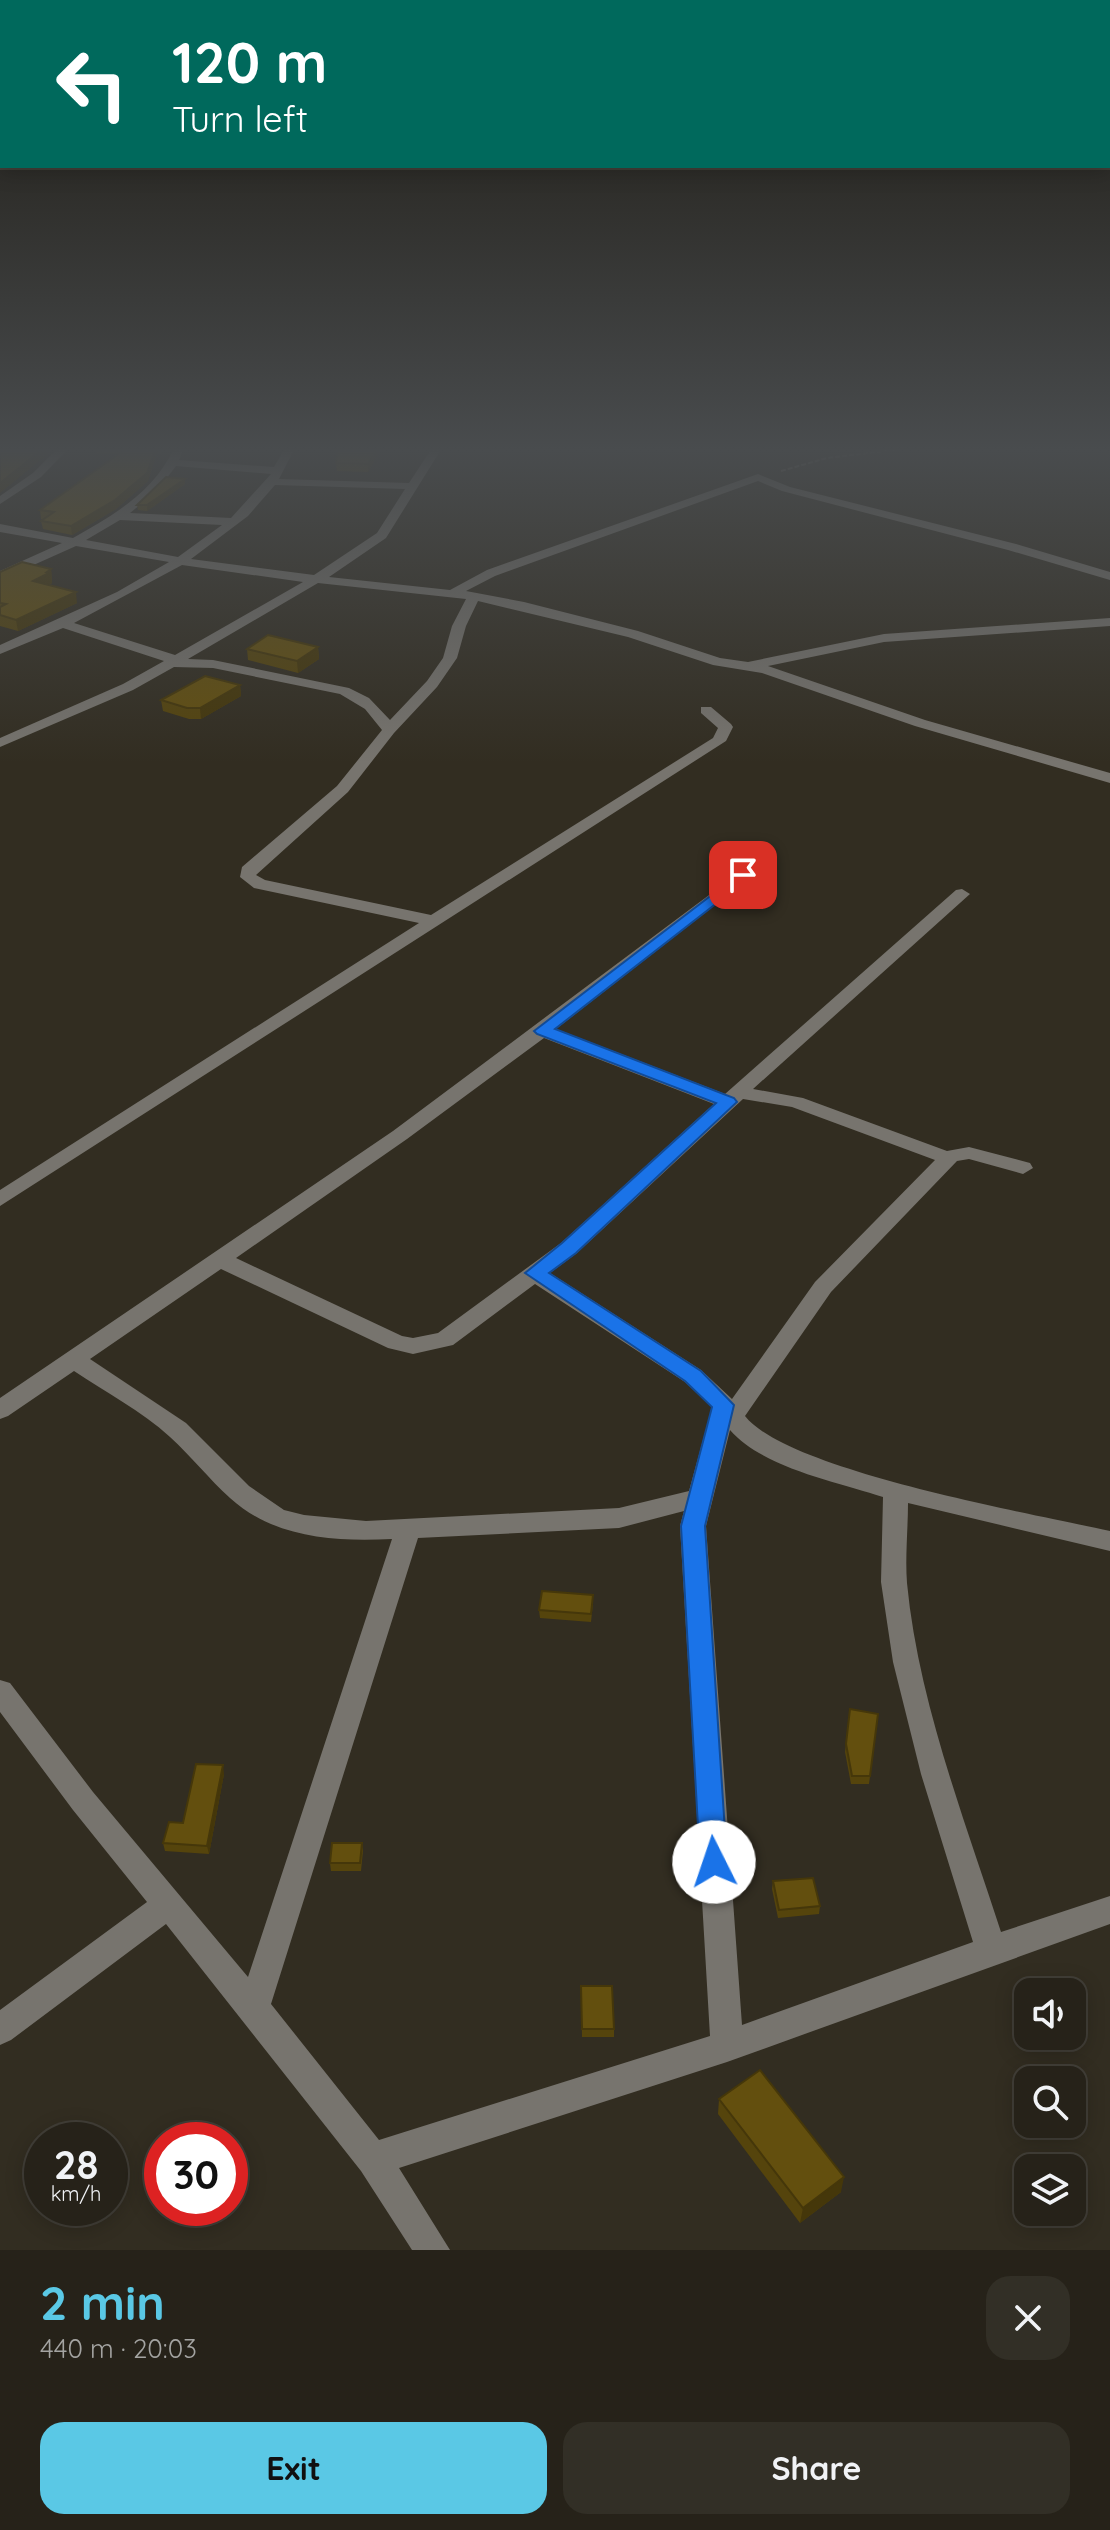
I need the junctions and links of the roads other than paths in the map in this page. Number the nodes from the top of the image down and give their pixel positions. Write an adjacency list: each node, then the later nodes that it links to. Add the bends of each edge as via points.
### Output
1 (52, 553): 8 (street)
2 (138, 553): 7 (street)
3 (188, 553): 7 (street)
4 (355, 553): 10 (street)
5 (546, 553): 11 (street)
6 (1024, 553): 9 (street)
7 (177, 561): 10 (street); 16 (street)
8 (0, 576)
9 (1110, 576)
10 (314, 580): 11 (street); 18 (street)
11 (451, 594): 12 (street)
12 (474, 596): 19 (street); 21 (street, via 450,658)
13 (1110, 606): 15 (street)
14 (1110, 622): 15 (street)
15 (1095, 623): 19 (street, via 884,638)
16 (64, 624): 17 (street); 18 (street)
17 (0, 650)
18 (173, 662): 21 (street, via 213,664 352,693); 22 (street)
19 (749, 666): 23 (street, via 976,741)
20 (706, 710): 26 (street, via 726,727 719,741)
21 (389, 730): 26 (street, via 369,762 248,871 248,877 260,884)
22 (0, 743)
23 (1110, 778)
24 (768, 856): 27 (street)
25 (962, 894): 28 (street)
26 (435, 921): 31 (street)
27 (543, 1031): 28 (street); 32 (street)
28 (733, 1097): 29 (street, via 796,1102); 33 (street)
29 (948, 1158): 30 (street, via 969,1153); 36 (street, via 823,1287)
30 (1023, 1168)
31 (0, 1199)
32 (221, 1260): 33 (street, via 413,1346 445,1339); 34 (street)
33 (535, 1273): 36 (street, via 693,1376)
34 (73, 1359): 35 (street); 39 (street, via 177,1429 240,1493 276,1518 351,1529)
35 (0, 1410)
36 (728, 1411): 37 (street, via 758,1441 803,1463); 38 (street)
37 (896, 1491): 40 (street); 44 (street, via 894,1582 907,1662 935,1774)
38 (700, 1498): 39 (street, via 619,1518); 47 (street, via 693,1526 695,1585)
39 (408, 1529): 45 (street)
40 (1110, 1541)
41 (0, 1691): 42 (street)
42 (167, 1905): 45 (street); 46 (street)
43 (1110, 1910): 44 (street)
44 (991, 1950): 47 (street)
45 (254, 2008): 48 (street)
46 (0, 2029)
47 (727, 2046): 48 (street)
48 (373, 2159): 49 (street)
49 (432, 2250)

